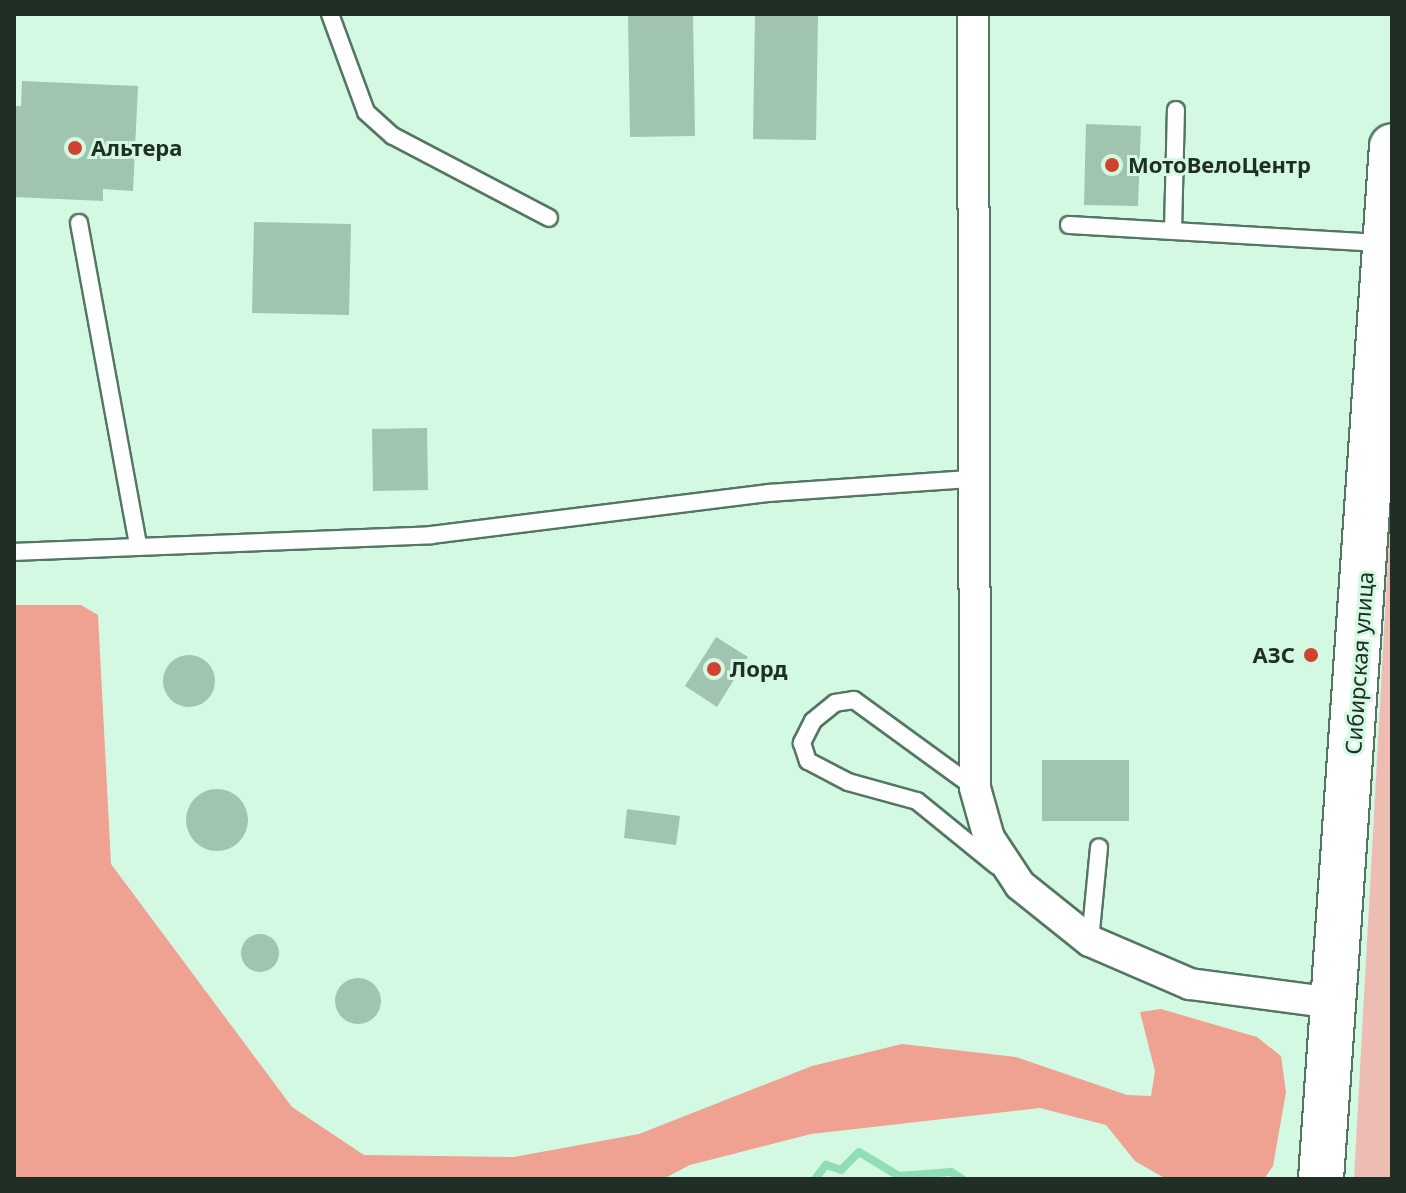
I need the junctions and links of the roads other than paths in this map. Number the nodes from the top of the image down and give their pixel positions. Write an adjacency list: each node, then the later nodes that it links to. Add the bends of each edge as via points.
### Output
1 (330, 14): 5 (lane, via 366,112 393,136)
2 (973, 14): 11 (street)
3 (1176, 110): 8 (lane)
4 (1392, 146): 9 (main road, Сибирская улица)
5 (549, 218)
6 (79, 223): 12 (lane)
7 (1069, 225): 8 (lane)
8 (1173, 231): 9 (lane)
9 (1387, 259): 10 (main road, Сибирская улица)
10 (1382, 477): 18 (main road, Сибирская улица)
11 (969, 479): 12 (lane, via 769,493 431,535); 14 (street)
12 (138, 545): 13 (lane)
13 (14, 552)
14 (975, 788): 16 (street, via 989,838); 16 (lane, via 854,700 824,712 802,743 808,761 848,782 917,801)
15 (1099, 847): 17 (lane)
16 (1020, 885): 17 (street)
17 (1090, 941): 18 (street, via 1190,984)
18 (1335, 1003): 19 (main road, Сибирская улица)
19 (1321, 1179)

